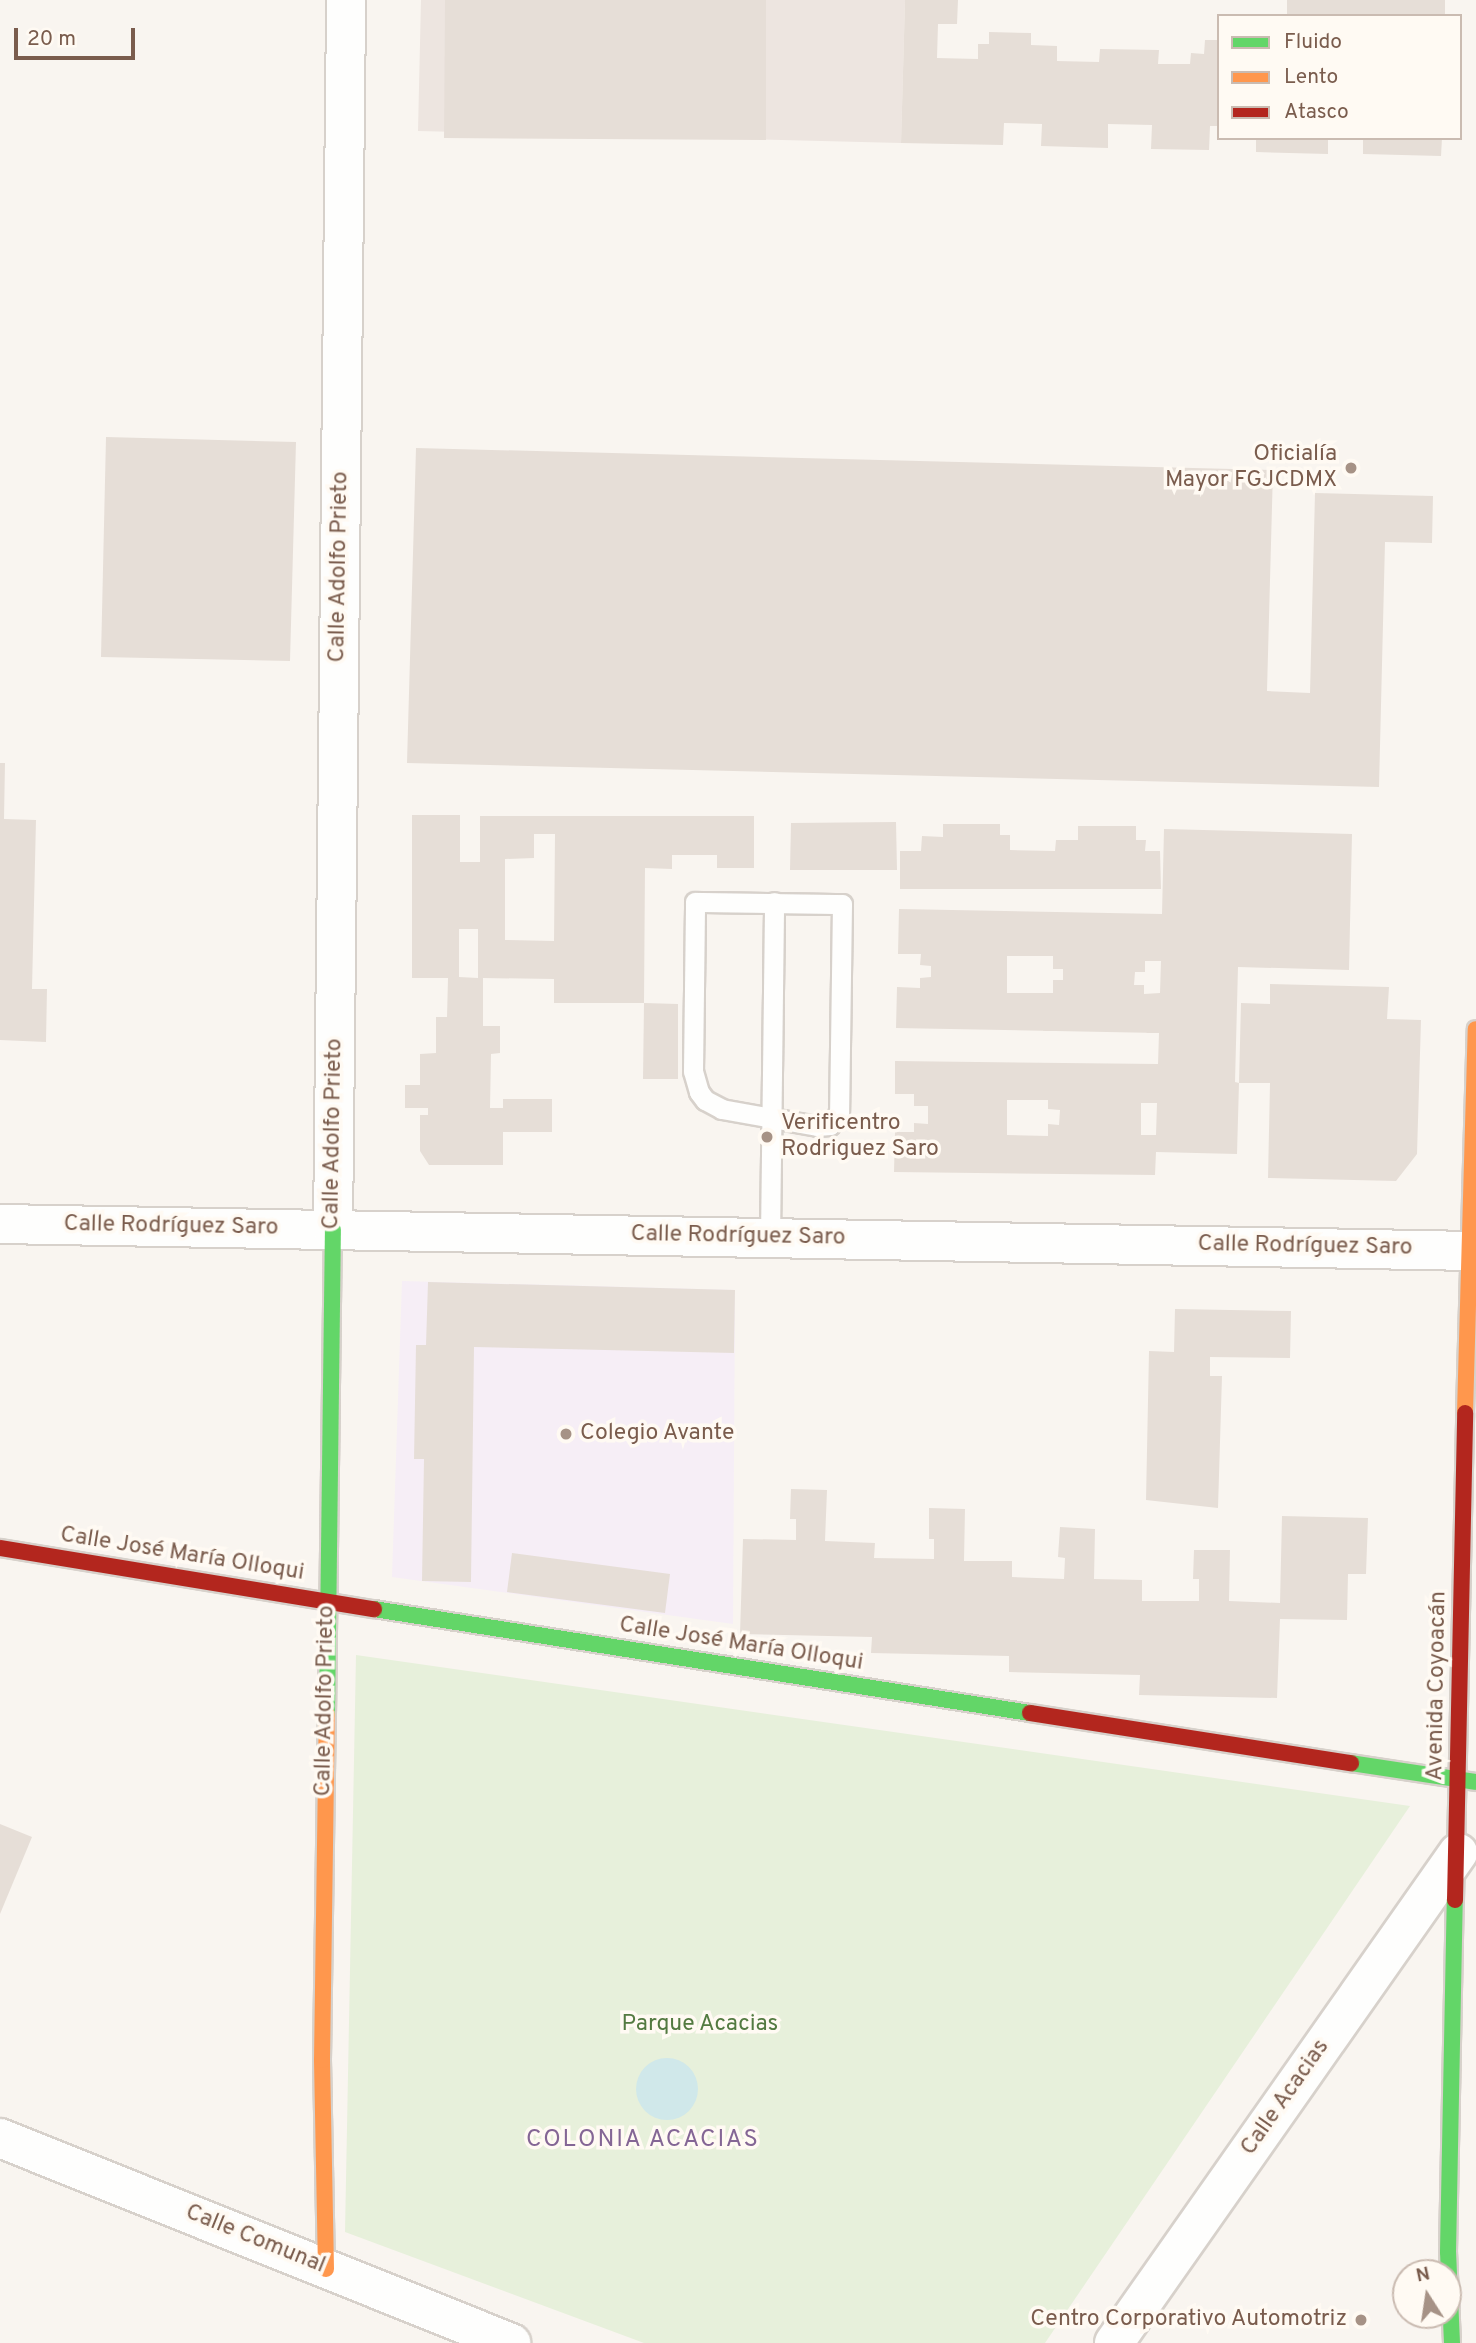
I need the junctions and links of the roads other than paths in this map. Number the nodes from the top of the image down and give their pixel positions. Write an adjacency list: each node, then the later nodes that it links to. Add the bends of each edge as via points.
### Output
1 (346, 0): 6 (street, Calle Adolfo Prieto)
2 (774, 902): 4 (lane); 4 (lane, via 695,902 693,1058 699,1092 712,1106); 4 (lane, via 842,904 842,944 839,1113 824,1127)
3 (1476, 1029): 8 (street, Avenida Coyoacán)
4 (772, 1118): 7 (lane)
5 (0, 1224): 6 (street, Calle Rodríguez Saro)
6 (333, 1230): 7 (street, Calle Rodríguez Saro); 10 (street, Calle Adolfo Prieto)
7 (770, 1237): 8 (street, Calle Rodríguez Saro)
8 (1472, 1251): 11 (street, Avenida Coyoacán)
9 (0, 1548): 10 (street, Calle José María Olloqui)
10 (328, 1602): 11 (street, Calle José María Olloqui); 14 (street, Calle Adolfo Prieto, via 323,2060)
11 (1468, 1781): 12 (street, Avenida Coyoacán)
12 (1458, 1853): 16 (street, Calle Acacias); 17 (street, Avenida Coyoacán, via 1448,2252)
13 (0, 2138): 14 (street, Calle Comunal)
14 (326, 2269): 15 (street, Calle Comunal)
15 (510, 2343)
16 (1114, 2343)
17 (1452, 2343)

